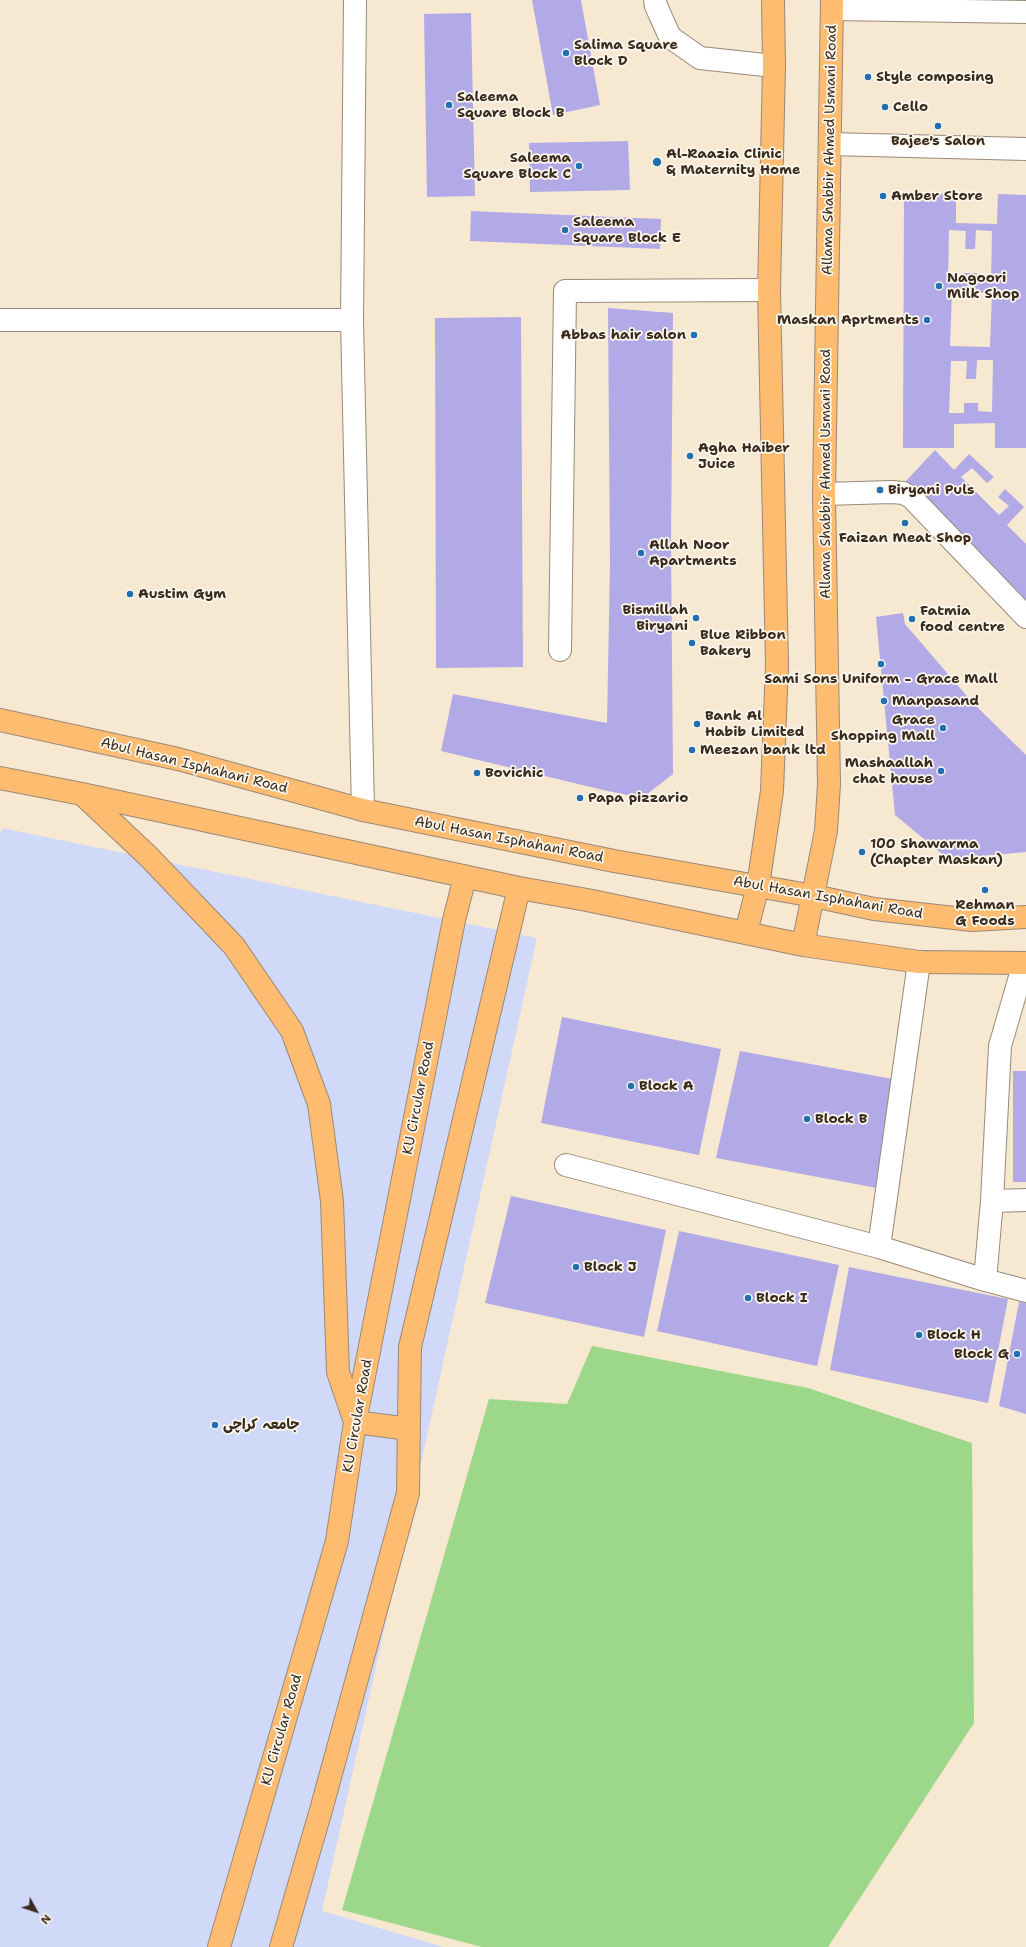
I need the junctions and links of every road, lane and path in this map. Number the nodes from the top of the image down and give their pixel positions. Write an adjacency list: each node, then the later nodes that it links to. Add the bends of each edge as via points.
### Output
1 (355, 0): 11 (street)
2 (655, 0): 6 (street, via 670,37 700,58)
3 (773, 0): 6 (main road)
4 (832, 4): 5 (street); 7 (main road, Allama Shabbir Ahmed Usmani Road)
5 (1026, 12)
6 (774, 66): 9 (main road)
7 (830, 144): 8 (street); 12 (main road, Allama Shabbir Ahmed Usmani Road)
8 (1026, 149)
9 (769, 290): 14 (street, via 565,291); 20 (main road, via 776,665 772,791)
10 (0, 320): 11 (street)
11 (352, 320): 18 (street)
12 (824, 494): 13 (street, via 903,493 911,498); 22 (main road, Allama Shabbir Ahmed Usmani Road, via 829,784 826,831)
13 (1026, 617)
14 (560, 650)
15 (0, 720): 18 (main road, Abul Hasan Isphahani Road, via 178,759)
16 (0, 778): 17 (main road)
17 (82, 794): 19 (main road); 34 (main road, via 149,858 234,946 292,1031 319,1104 332,1201 338,1372)
18 (363, 810): 20 (main road, Abul Hasan Isphahani Road, via 614,861)
19 (465, 877): 21 (main road); 34 (main road, KU Circular Road, via 454,920)
20 (758, 886): 22 (main road, Abul Hasan Isphahani Road); 24 (main road)
21 (519, 888): 24 (main road); 35 (main road, via 410,1347)
22 (814, 896): 23 (main road, Abul Hasan Isphahani Road, via 874,909 972,920); 25 (main road, Allama Shabbir Ahmed Usmani Road)
23 (1026, 918)
24 (746, 932): 25 (main road)
25 (803, 945): 26 (main road)
26 (919, 962): 27 (main road); 31 (street)
27 (1025, 963): 30 (street, via 1000,1046)
28 (566, 1165): 31 (street)
29 (1026, 1200): 30 (street)
30 (992, 1201): 32 (street)
31 (879, 1248): 32 (street)
32 (985, 1280): 33 (street)
33 (1026, 1291)
34 (355, 1422): 35 (main road); 36 (main road, KU Circular Road, via 337,1541)
35 (409, 1429): 37 (main road, via 408,1493)
36 (219, 1947)
37 (281, 1947)

